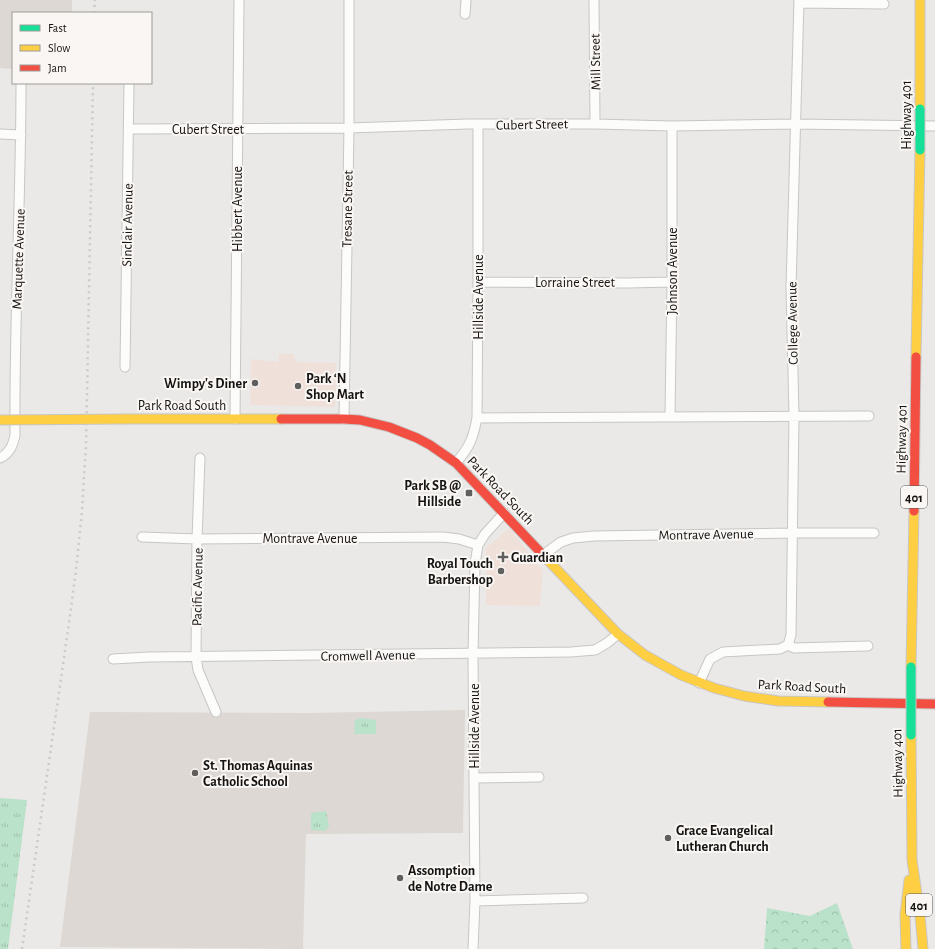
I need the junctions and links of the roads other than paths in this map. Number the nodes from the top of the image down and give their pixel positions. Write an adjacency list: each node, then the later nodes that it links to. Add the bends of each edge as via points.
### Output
1 (239, 0): 18 (street, Hibbert Avenue)
2 (349, 0): 16 (street, Tresane Street)
3 (466, 0): 8 (street)
4 (594, 0): 11 (street, Mill Street)
5 (920, 0): 52 (main road, Highway 401 / 401, bridge, via 920,150 911,667)
6 (799, 1): 7 (street); 12 (street, College Avenue)
7 (884, 4)
8 (465, 14)
9 (21, 84): 20 (street, Marquette Avenue)
10 (129, 84): 17 (street, Sinclair Avenue)
11 (595, 124): 13 (street, Cubert Street); 14 (street, Cubert Street)
12 (796, 124): 14 (street, Cubert Street); 15 (street, Cubert Street); 25 (street, College Avenue, via 791,288)
13 (478, 125): 16 (street, Cubert Street); 21 (street, Hillside Avenue)
14 (672, 126): 22 (street, Johnson Avenue)
15 (935, 126)
16 (348, 128): 18 (street, Cubert Street); 27 (street, Tresane Street)
17 (129, 129): 18 (street, Cubert Street); 23 (street, Sinclair Avenue)
18 (238, 129): 29 (street, Hibbert Avenue)
19 (0, 134): 20 (street)
20 (21, 135): 31 (street, Marquette Avenue, via 15,435 10,449)
21 (478, 282): 22 (street, Lorraine Street); 28 (street, Hillside Avenue)
22 (672, 282): 24 (street, Johnson Avenue)
23 (125, 367)
24 (670, 416): 25 (street); 28 (street)
25 (794, 416): 26 (street); 35 (street, College Avenue)
26 (869, 416)
27 (344, 418): 29 (main road, Park Road South); 33 (main road, Park Road South, via 400,430 422,440)
28 (477, 418): 33 (street, Hillside Avenue, via 471,442)
29 (235, 419): 30 (main road, Park Road South, bridge)
30 (0, 420)
31 (0, 458)
32 (200, 458): 38 (street, Pacific Avenue)
33 (456, 463): 34 (main road, Park Road South)
34 (504, 513): 39 (street, Hillside Avenue); 40 (main road, Park Road South)
35 (792, 533): 36 (street, Montrave Avenue); 40 (street, Montrave Avenue, via 594,536 561,542); 42 (street, College Avenue, via 791,635)
36 (874, 533)
37 (142, 537): 38 (street, Montrave Avenue)
38 (197, 539): 39 (street, Montrave Avenue, via 443,537); 45 (street, Pacific Avenue)
39 (478, 545): 44 (street, Hillside Avenue, via 474,582)
40 (543, 555): 41 (main road, Park Road South)
41 (618, 634): 44 (street, Cromwell Avenue, via 594,650); 47 (main road, Park Road South, via 645,655)
42 (788, 645): 43 (street, via 794,648); 47 (street, via 780,650 723,652 710,659)
43 (868, 646)
44 (473, 654): 45 (street, Cromwell Avenue); 51 (street, Hillside Avenue)
45 (196, 657): 46 (street, Cromwell Avenue); 49 (street, Pacific Avenue, via 198,670)
46 (113, 659)
47 (699, 682): 48 (main road, Park Road South, via 727,692 778,701)
48 (935, 704)
49 (216, 712)
50 (538, 777): 51 (street)
51 (474, 778): 54 (street, Hillside Avenue)
52 (912, 860): 56 (main road, via 904,915); 57 (main road, Highway 401 / 401)
53 (583, 898): 54 (street)
54 (475, 901): 55 (street, Hillside Avenue)
55 (473, 949)
56 (906, 949)
57 (923, 949)

